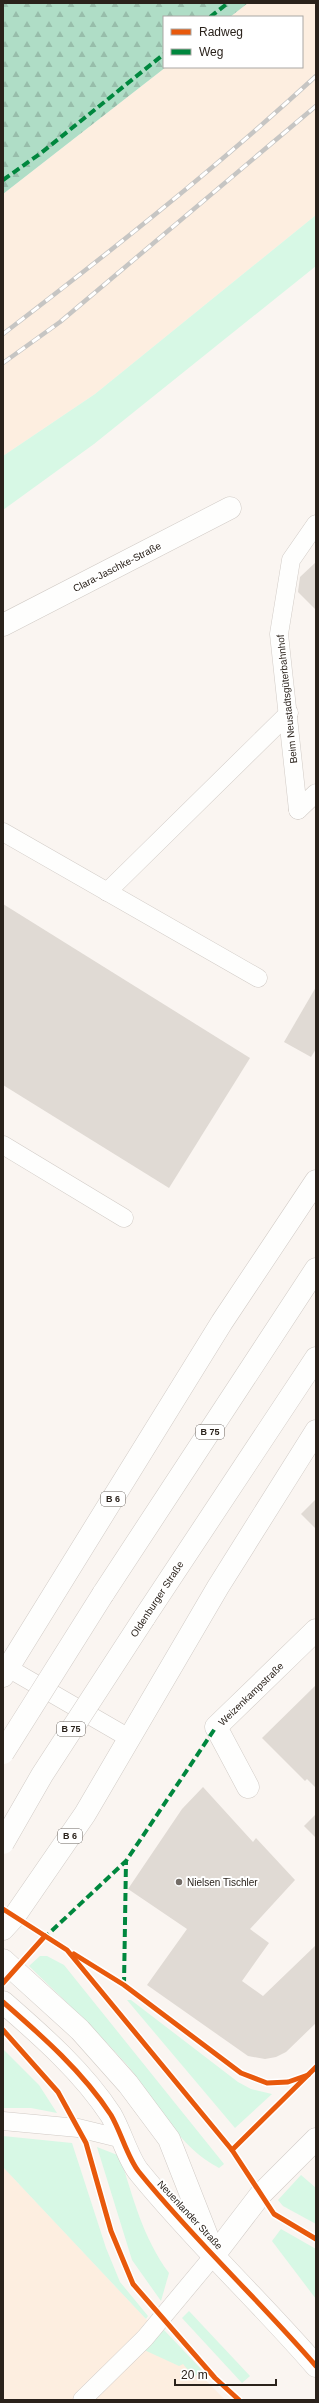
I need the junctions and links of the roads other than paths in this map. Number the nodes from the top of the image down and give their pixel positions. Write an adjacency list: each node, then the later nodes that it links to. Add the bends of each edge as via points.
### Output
1 (230, 508): 3 (main road, Clara-Jaschke-Straße)
2 (316, 524): 4 (lane, Beim Neustadtsgüterbahnhof, via 291,560 279,634)
3 (3, 625)
4 (289, 713): 5 (lane, Beim Neustadtsgüterbahnhof, via 298,810); 7 (lane)
5 (316, 793)
6 (3, 832): 7 (lane)
7 (107, 892): 8 (lane)
8 (258, 978)
9 (3, 1145): 11 (lane)
10 (316, 1181): 16 (main road, B 6, via 222,1322)
11 (124, 1218)
12 (316, 1269): 18 (main road, B 75, bridge, via 103,1594)
13 (316, 1358): 20 (main road, Oldenburger Straße / B 75, bridge, via 42,1775)
14 (316, 1431): 17 (main road, B 6, via 218,1587)
15 (316, 1630): 19 (main road, Weizenkampstraße, via 216,1727)
16 (5, 1672): 17 (lane)
17 (129, 1738): 21 (main road, B 6, via 85,1814)
18 (3, 1753)
19 (248, 1787)
20 (3, 1843)
21 (3, 1929)
22 (3, 1960): 27 (main road, Neuenlander Straße, via 80,2030 128,2084 169,2139)
23 (3, 2002): 25 (main road, Neuenlander Straße, via 90,2086 112,2116)
24 (3, 2121): 25 (lane, via 78,2128)
25 (123, 2139): 27 (main road, Neuenlander Straße, via 136,2169 167,2206)
26 (316, 2139): 27 (main road, via 261,2194)
27 (215, 2254): 28 (main road, Neuenlander Straße); 29 (lane, via 145,2338)
28 (315, 2362)
29 (82, 2400)

